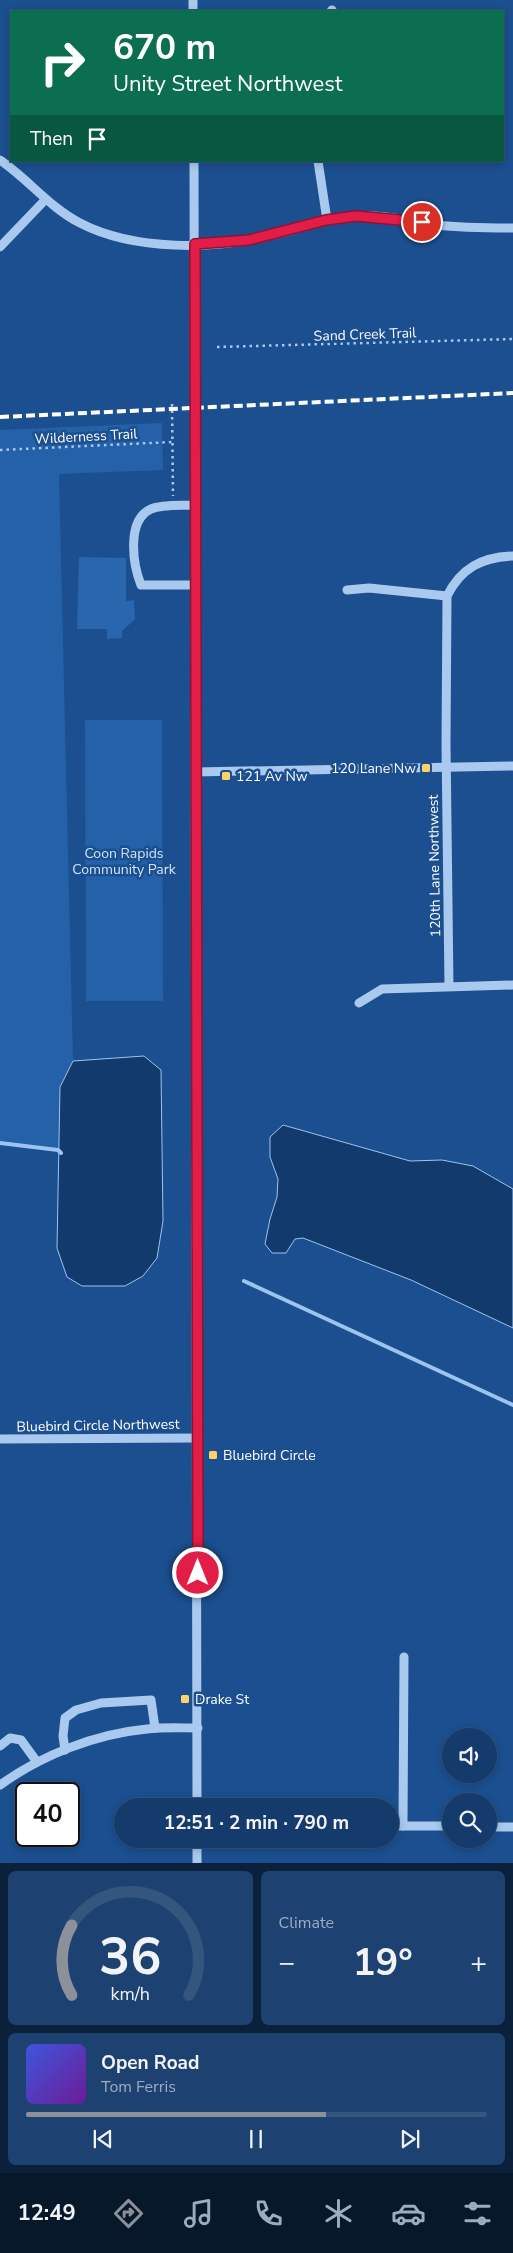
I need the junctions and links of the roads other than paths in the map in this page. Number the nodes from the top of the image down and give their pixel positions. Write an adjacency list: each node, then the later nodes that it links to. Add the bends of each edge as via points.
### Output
1 (0, 160): 4 (street)
2 (194, 162): 7 (street)
3 (318, 162): 5 (street)
4 (45, 200): 7 (street, via 80,223 103,233 134,242); 8 (street)
5 (326, 220): 6 (street, via 371,216 474,228); 7 (street, via 249,240)
6 (513, 228)
7 (195, 244): 9 (street)
8 (0, 247)
9 (195, 506): 11 (street); 11 (street, via 151,509 138,521 135,530 137,574 142,585)
10 (513, 556): 13 (street, via 480,561 467,569)
11 (195, 584): 16 (street)
12 (347, 590): 13 (street, via 369,588)
13 (447, 596): 15 (street, 120th Lane Northwest)
14 (513, 766): 15 (street)
15 (446, 768): 16 (street); 18 (street, 120th Lane Northwest)
16 (195, 772): 20 (street)
17 (513, 985): 18 (street)
18 (450, 986): 19 (street, via 382,989)
19 (359, 1003)
20 (197, 1438): 21 (street, Bluebird Circle Northwest); 24 (street)
21 (0, 1439)
22 (404, 1657): 31 (street)
23 (155, 1728): 24 (street); 26 (street, via 108,1736); 26 (street, via 151,1700 101,1703 76,1710 65,1718)
24 (198, 1728): 29 (street)
25 (0, 1746): 27 (street, via 10,1738 21,1740)
26 (65, 1750): 27 (street)
27 (37, 1762): 28 (street)
28 (0, 1785)
29 (197, 1798)
30 (399, 1826): 31 (street)
31 (403, 1826): 32 (street)
32 (442, 1826)
33 (497, 1826): 34 (street)
34 (513, 1827)
35 (197, 1848): 36 (street)
36 (197, 1863)

